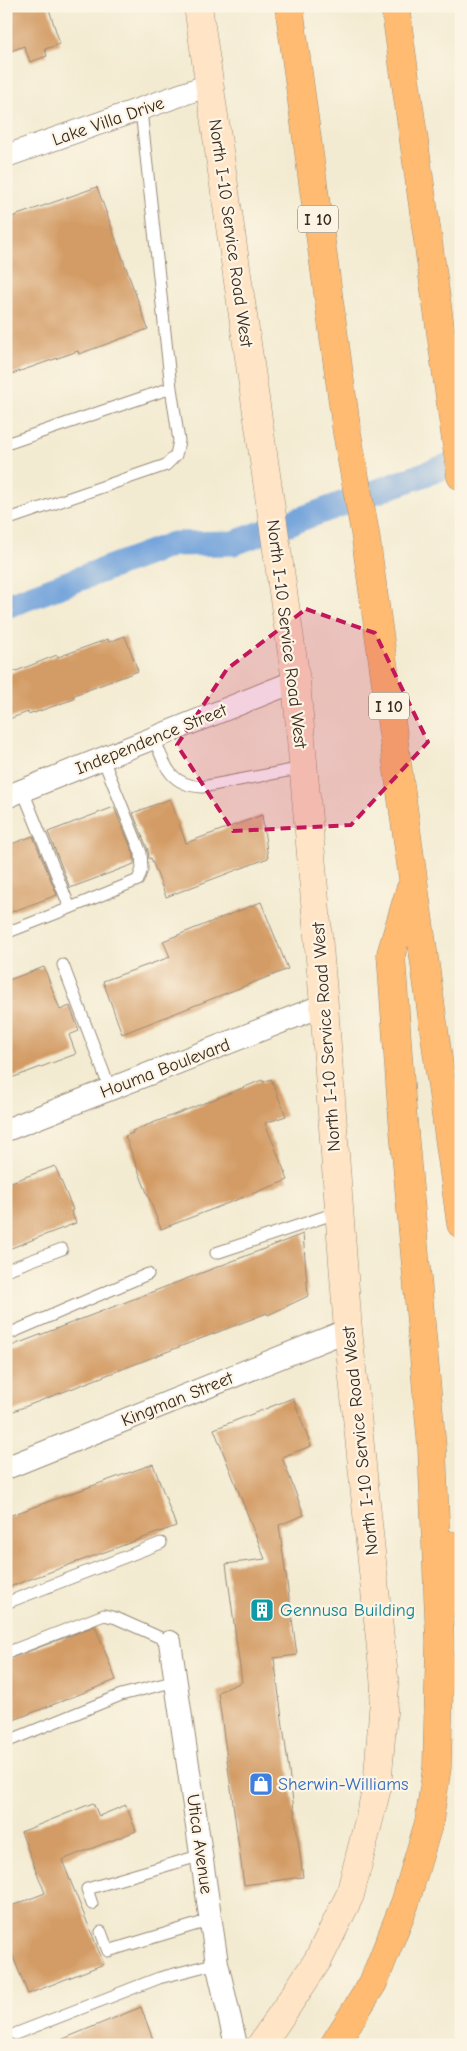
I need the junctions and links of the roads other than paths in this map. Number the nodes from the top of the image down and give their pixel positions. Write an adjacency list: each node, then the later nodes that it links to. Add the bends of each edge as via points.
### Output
1 (198, 6): 4 (street, North I-10 Service Road West)
2 (288, 6): 16 (highway, I 10)
3 (395, 6): 9 (highway)
4 (209, 85): 5 (street, Lake Villa Drive); 11 (street, North I-10 Service Road West)
5 (141, 110): 6 (street, Lake Villa Drive); 7 (lane)
6 (6, 156)
7 (171, 388): 8 (lane); 10 (lane, via 179,441 176,455 166,465)
8 (6, 444)
9 (461, 476)
10 (6, 520)
11 (296, 681): 12 (street, Independence Street); 14 (street, North I-10 Service Road West)
12 (154, 738): 13 (street, Independence Street); 14 (lane, via 164,764 175,780 188,786 202,787)
13 (102, 759): 15 (street, Independence Street); 17 (lane, via 141,854 142,868 138,880)
14 (303, 768): 20 (street, North I-10 Service Road West)
15 (14, 794): 17 (lane)
16 (413, 879): 24 (highway, I 10); 31 (highway, via 392,954 401,1097)
17 (70, 908): 18 (lane)
18 (11, 931)
19 (63, 965): 21 (lane)
20 (324, 1005): 21 (street, Houma Boulevard); 23 (street, North I-10 Service Road West)
21 (110, 1089): 22 (street, Houma Boulevard)
22 (6, 1130)
23 (339, 1212): 26 (lane); 29 (street, North I-10 Service Road West)
24 (461, 1224)
25 (62, 1249): 27 (lane)
26 (216, 1253)
27 (6, 1270)
28 (148, 1274): 30 (lane)
29 (348, 1330): 32 (street, Kingman Street); 46 (street, North I-10 Service Road West, via 385,1687 377,1788 350,1895 318,1960)
30 (6, 1335)
31 (432, 1448): 35 (highway); 47 (highway, via 440,1642 437,1767 430,1822 406,1903 373,1983)
32 (6, 1468)
33 (161, 1544): 34 (lane)
34 (6, 1603)
35 (461, 1604)
36 (170, 1642): 37 (lane, via 104,1615); 38 (street, Utica Avenue)
37 (6, 1653)
38 (176, 1681): 39 (lane, via 122,1695); 40 (street, Utica Avenue)
39 (6, 1742)
40 (202, 1855): 41 (lane, via 87,1889); 42 (street, Utica Avenue)
41 (92, 1904)
42 (211, 1920): 43 (lane, via 108,1951); 44 (street, Utica Avenue)
43 (101, 1932)
44 (217, 1963): 45 (lane, via 159,1978); 46 (street, Utica Avenue)
45 (15, 2034)
46 (238, 2043)
47 (334, 2045)

